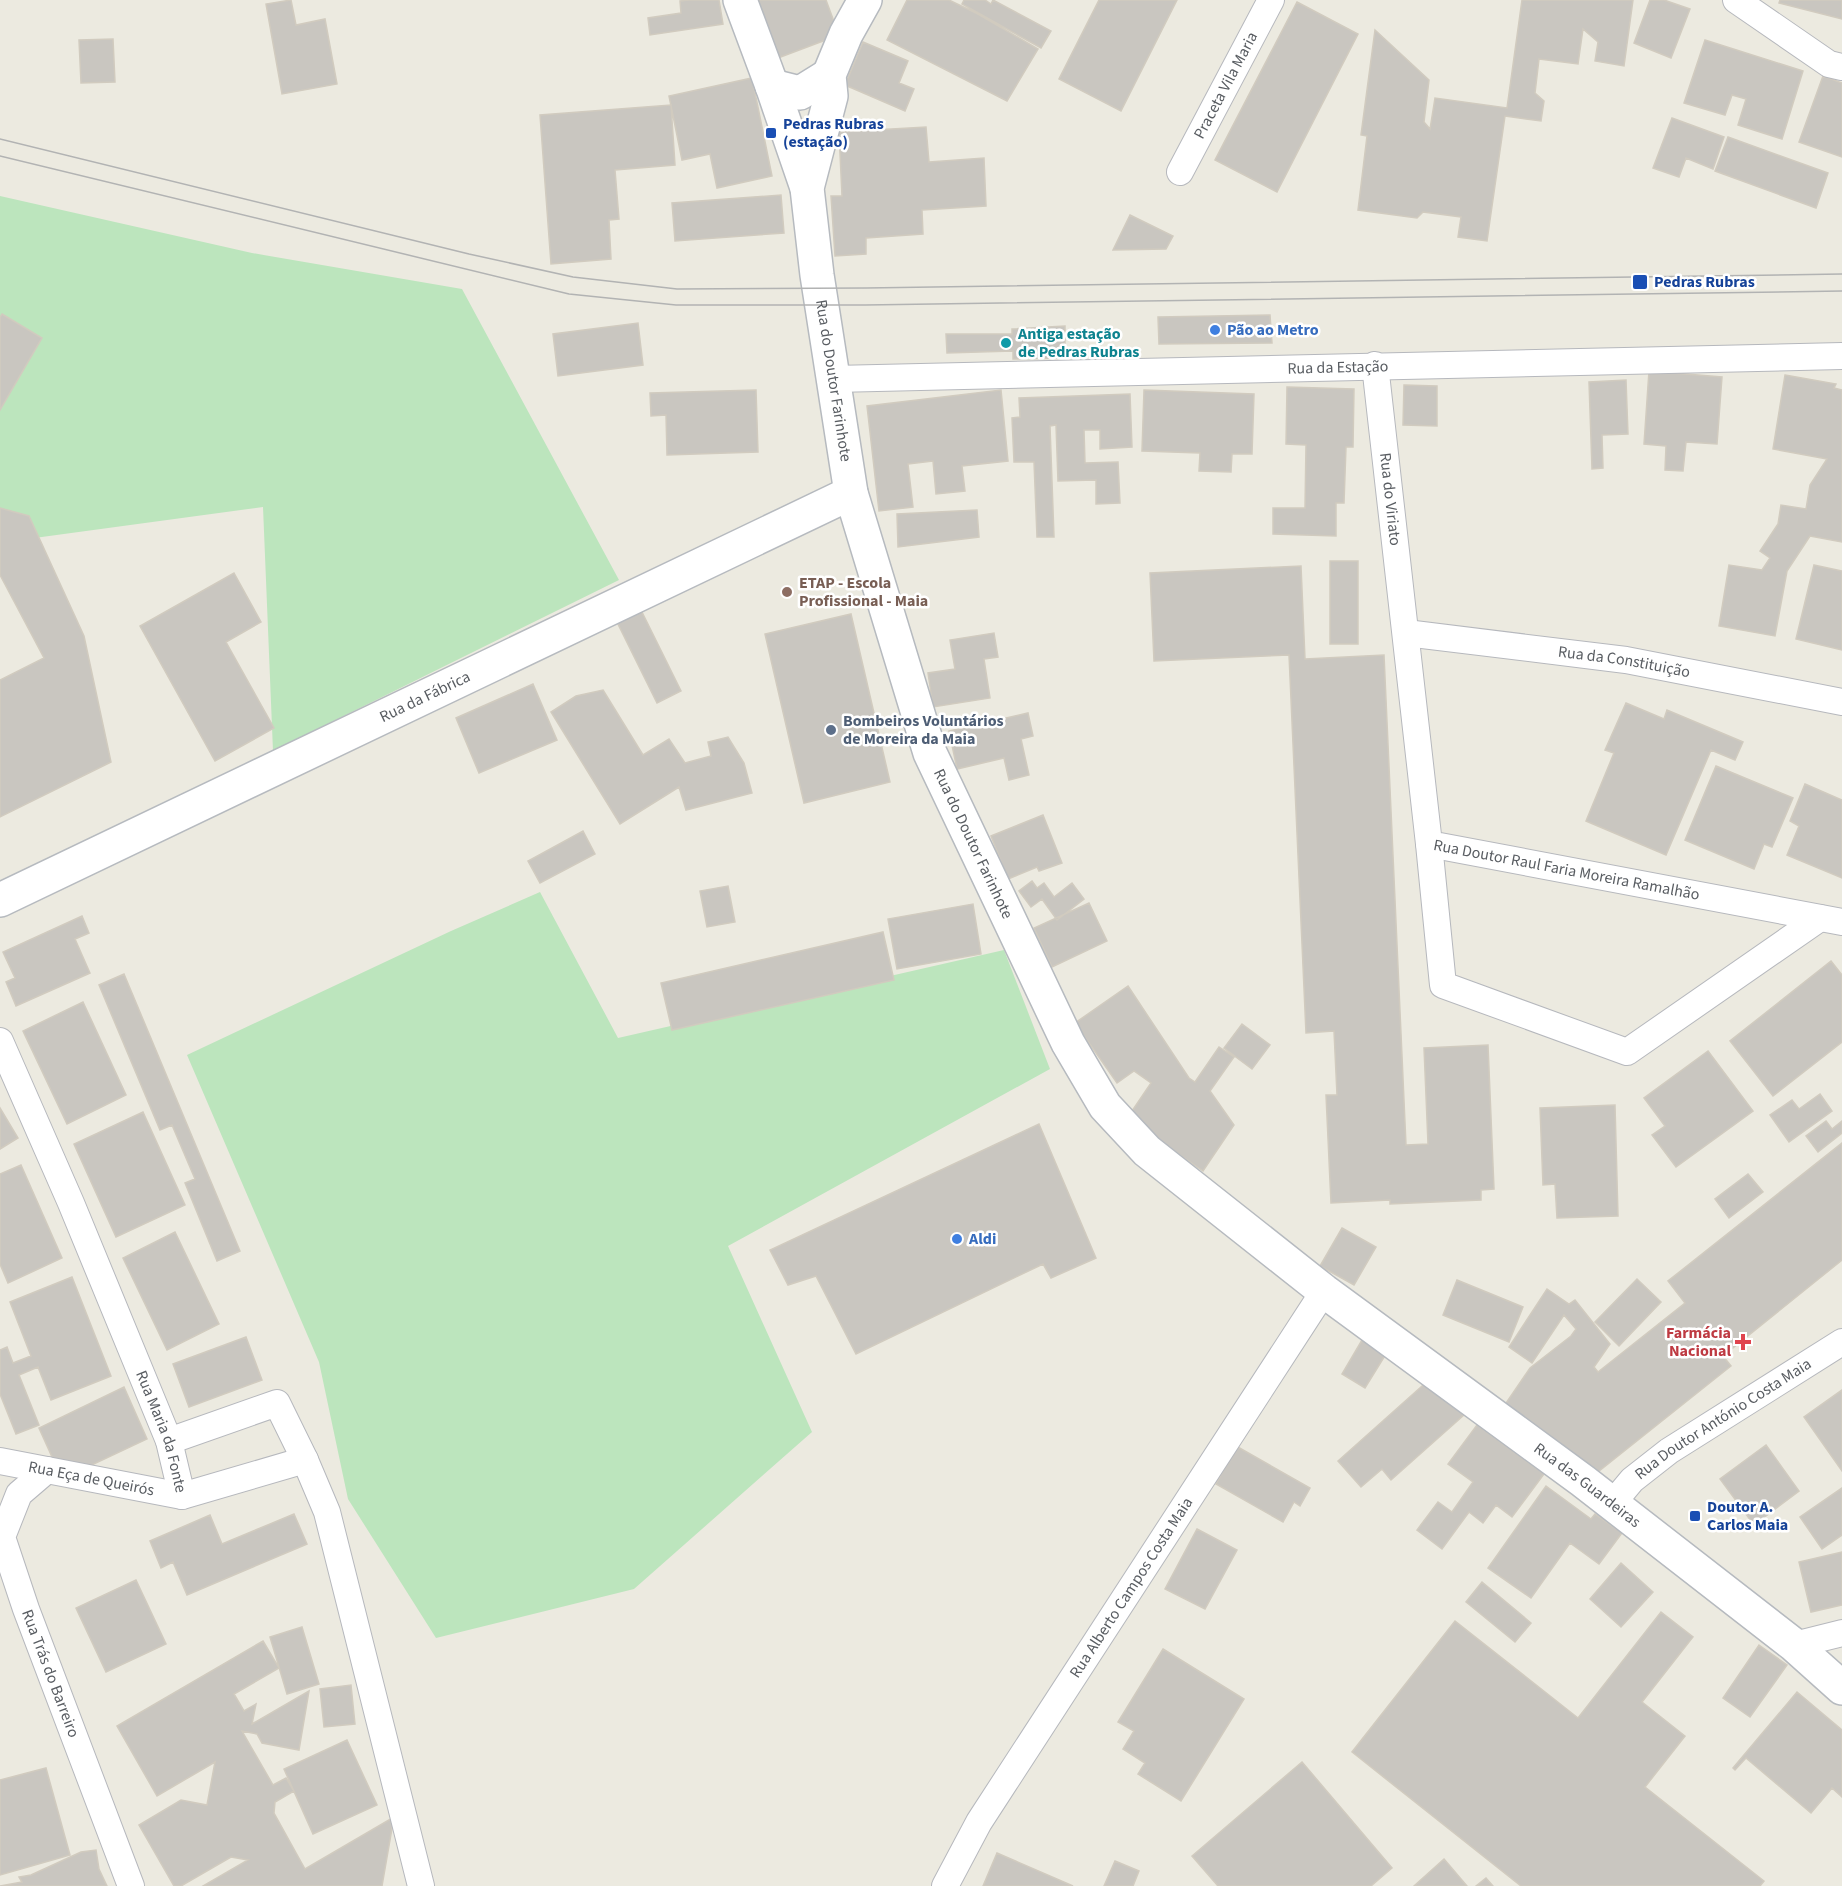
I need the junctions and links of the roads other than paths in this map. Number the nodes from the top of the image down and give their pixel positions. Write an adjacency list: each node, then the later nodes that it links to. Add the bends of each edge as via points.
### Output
1 (740, 0): 7 (main road)
2 (865, 0): 6 (main road, Rua do Doutor Farinhote)
3 (1271, 0): 8 (street, Praceta Vila Maria)
4 (1736, 0): 5 (street, via 1829,63)
5 (1842, 67)
6 (829, 75): 7 (main road, via 800,93); 9 (main road, Rua do Doutor Farinhote, via 831,96)
7 (772, 86): 9 (main road)
8 (1180, 172)
9 (807, 188): 12 (main road, Rua do Doutor Farinhote)
10 (1842, 356): 11 (street, Rua da Estação)
11 (1376, 365): 12 (street, Rua da Estação); 14 (street, Rua do Viriato)
12 (834, 379): 13 (main road, Rua do Doutor Farinhote)
13 (851, 493): 17 (main road, Rua da Fábrica); 20 (main road, Rua do Doutor Farinhote, via 930,753 1068,1043 1105,1106 1147,1151)
14 (1406, 633): 15 (street, Rua da Constituição, via 1626,660); 16 (street, Rua Doutor Raul Faria Moreira Ramalhão)
15 (1842, 702)
16 (1429, 844): 18 (street, Rua Doutor Raul Faria Moreira Ramalhão); 18 (street, via 1443,985 1627,1052)
17 (0, 900)
18 (1831, 920)
19 (0, 1041): 22 (street, Rua Maria da Fonte)
20 (1324, 1291): 27 (main road, Rua das Guardeiras); 34 (street, Rua Alberto Campos Costa Maia, via 979,1822)
21 (1842, 1342): 27 (street, Rua Doutor António Costa Maia, via 1669,1451 1632,1480)
22 (169, 1441): 23 (street, via 277,1403); 26 (street, Rua Maria da Fonte)
23 (305, 1460): 26 (street, Rua Maria da Fonte); 33 (street, via 327,1512)
24 (0, 1461): 25 (street, Rua Eça de Queirós)
25 (46, 1470): 26 (street, Rua Eça de Queirós); 28 (street, Rua Trás do Barreiro, via 19,1494)
26 (182, 1496)
27 (1612, 1504): 30 (main road, Rua das Guardeiras)
28 (1, 1535): 32 (street, Rua Trás do Barreiro)
29 (1842, 1633): 30 (street)
30 (1794, 1645): 31 (main road, Rua das Guardeiras)
31 (1842, 1688)
32 (132, 1886)
33 (421, 1886)
34 (945, 1886)

